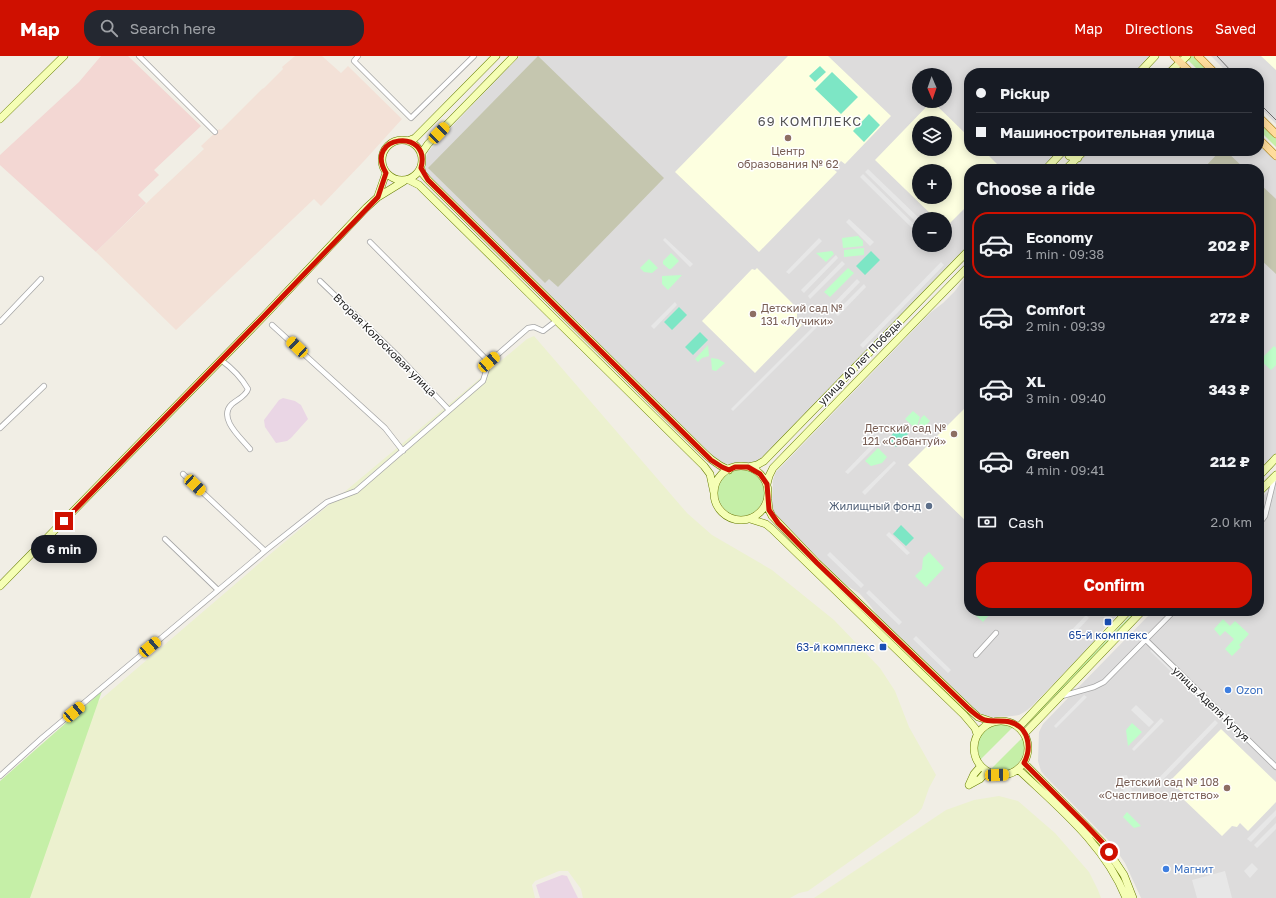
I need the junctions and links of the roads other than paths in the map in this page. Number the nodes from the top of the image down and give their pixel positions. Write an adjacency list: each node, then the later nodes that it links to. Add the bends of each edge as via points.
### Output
1 (64, 56): 16 (street)
2 (139, 56): 18 (street)
3 (358, 56): 4 (street, via 354,61 411,118)
4 (474, 56)
5 (496, 56): 20 (street, via 418,136)
6 (514, 56): 22 (street)
7 (1155, 56): 12 (street)
8 (1174, 56): 11 (main road)
9 (1187, 56): 11 (street)
10 (1198, 56): 15 (main road)
11 (1180, 62): 13 (street); 14 (main road)
12 (1144, 68)
13 (1174, 68)
14 (1186, 68)
15 (1210, 68)
16 (0, 119)
17 (1264, 122): 19 (main road)
18 (215, 132)
19 (1276, 134)
20 (408, 141): 22 (street, via 418,148); 30 (street, via 394,141 388,144 381,162)
21 (1264, 144): 25 (main road)
22 (421, 154): 29 (street)
23 (1058, 156): 27 (street)
24 (1069, 156): 26 (street)
25 (1276, 156)
26 (1078, 158): 28 (street)
27 (1051, 164)
28 (1071, 164)
29 (421, 168): 31 (street, via 418,173); 50 (street, via 428,180 694,444 711,460)
30 (386, 173): 31 (street, via 394,180); 32 (street)
31 (406, 180): 32 (street); 38 (street, via 419,185)
32 (378, 197): 41 (street)
33 (370, 242): 42 (street)
34 (964, 255): 49 (street, улица 40 лет Победы, via 764,461)
35 (964, 271): 54 (street, улица 40 лет Победы, via 773,468)
36 (41, 279): 39 (street)
37 (320, 281): 44 (street, Вторая Колосковая улица, via 400,358)
38 (556, 321): 42 (street, via 543,331 534,327 528,328); 56 (street, via 704,466 710,474)
39 (0, 322)
40 (272, 325): 47 (street, via 385,428)
41 (221, 360): 46 (street, via 231,367 248,389 243,397 231,405 227,418); 62 (street)
42 (489, 362): 44 (street, via 483,380)
43 (44, 386): 45 (street)
44 (449, 410): 47 (street)
45 (0, 428)
46 (250, 449)
47 (403, 451): 61 (street, via 356,492 327,502)
48 (1276, 458): 51 (street)
49 (748, 467): 50 (street, via 735,467); 54 (street, via 760,474)
50 (729, 470): 56 (street, via 718,481)
51 (1264, 471)
52 (183, 474): 61 (street)
53 (1275, 476): 55 (street); 58 (street)
54 (767, 484): 57 (street)
55 (1264, 487)
56 (714, 493): 59 (street, via 719,510 725,516 733,519)
57 (768, 501): 59 (street, via 763,509); 71 (street, via 772,516 817,563 969,709 978,717)
58 (1264, 517)
59 (750, 519): 74 (street, via 766,524 772,529 964,715)
60 (165, 539): 63 (street)
61 (265, 551): 63 (street)
62 (0, 586)
63 (218, 590): 78 (street)
64 (1123, 616): 72 (street)
65 (1137, 616): 70 (street)
66 (1169, 616): 68 (street)
67 (996, 633): 69 (street)
68 (1146, 640): 70 (street, via 1102,684); 76 (street, улица Аделя Кутуя)
69 (976, 655)
70 (1060, 697): 73 (street)
71 (993, 722): 72 (street, via 1008,721); 74 (street)
72 (1019, 727): 73 (street)
73 (1024, 733): 75 (street, via 1029,748)
74 (977, 734): 77 (street, via 975,752 984,768 997,775 1008,775)
75 (1024, 763): 77 (street); 80 (street, via 1102,842 1124,875)
76 (1276, 767)
77 (1019, 770): 79 (street, via 1096,847 1109,865)
78 (0, 776)
79 (1126, 898)
80 (1133, 898)

